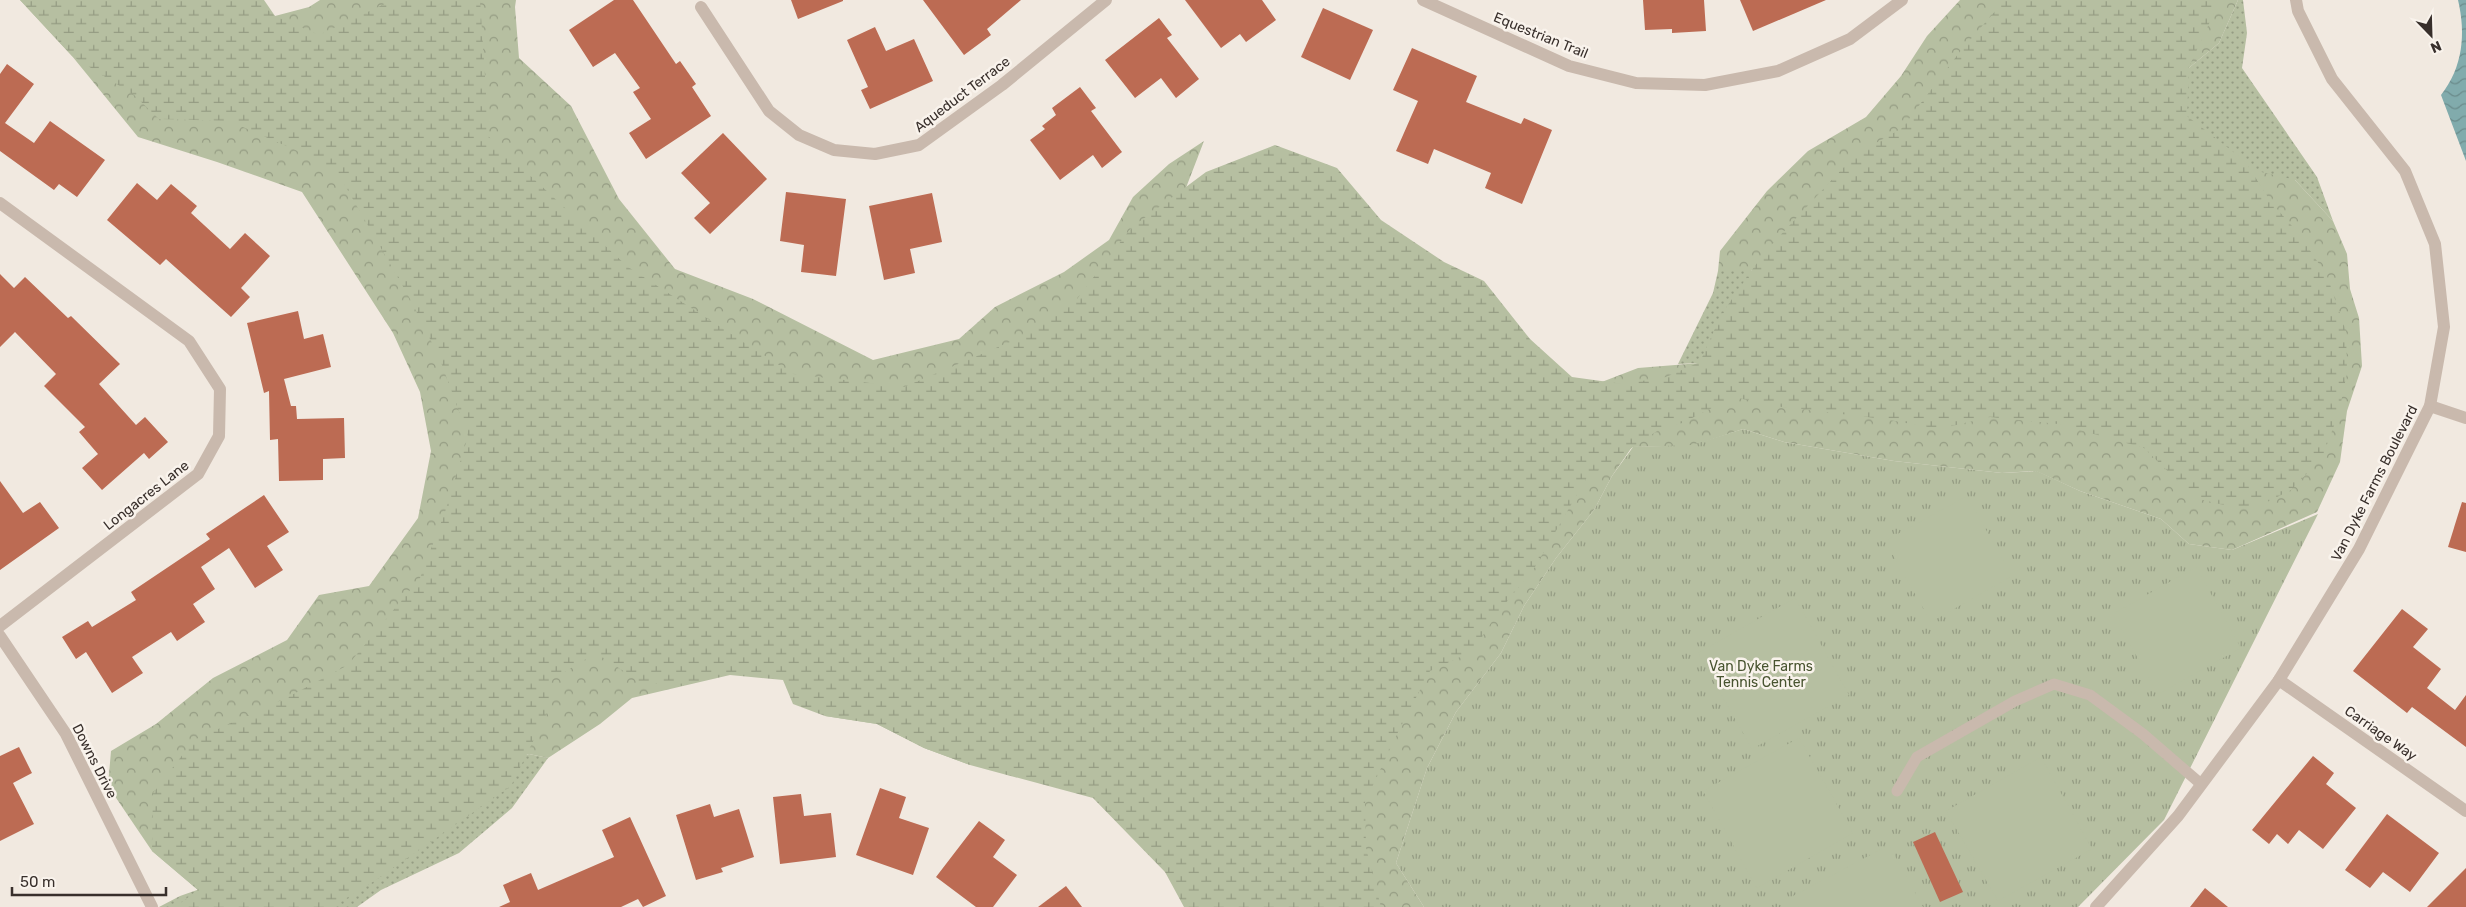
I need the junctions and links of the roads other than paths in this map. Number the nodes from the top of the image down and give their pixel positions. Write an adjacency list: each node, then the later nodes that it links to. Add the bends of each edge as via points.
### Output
1 (1106, 0): 5 (street, Aqueduct Terrace, via 1002,85 918,146 875,154 834,150 799,135 769,111)
2 (1423, 0): 3 (street, Equestrian Trail, via 1569,66 1636,83 1705,85 1778,71 1850,39)
3 (1902, 0)
4 (2296, 0): 7 (street, Van Dyke Farms Boulevard, via 2298,11 2332,79 2405,171 2435,244 2444,327)
5 (701, 7)
6 (0, 202): 9 (street, Longacres Lane, via 189,341 220,389 220,436 198,474)
7 (2430, 406): 8 (street); 11 (street, Van Dyke Farms Boulevard, via 2359,549)
8 (2466, 418)
9 (0, 626)
10 (0, 636): 15 (street, Downs Drive, via 66,734)
11 (2279, 680): 12 (street, Van Dyke Farms Boulevard); 14 (street, Carriage Way)
12 (2201, 784): 13 (lane, via 2143,734 2090,695 2054,684 2015,701 1917,757); 16 (street, Van Dyke Farms Boulevard, via 2178,816)
13 (1897, 791)
14 (2466, 811)
15 (152, 907)
16 (2096, 907)

